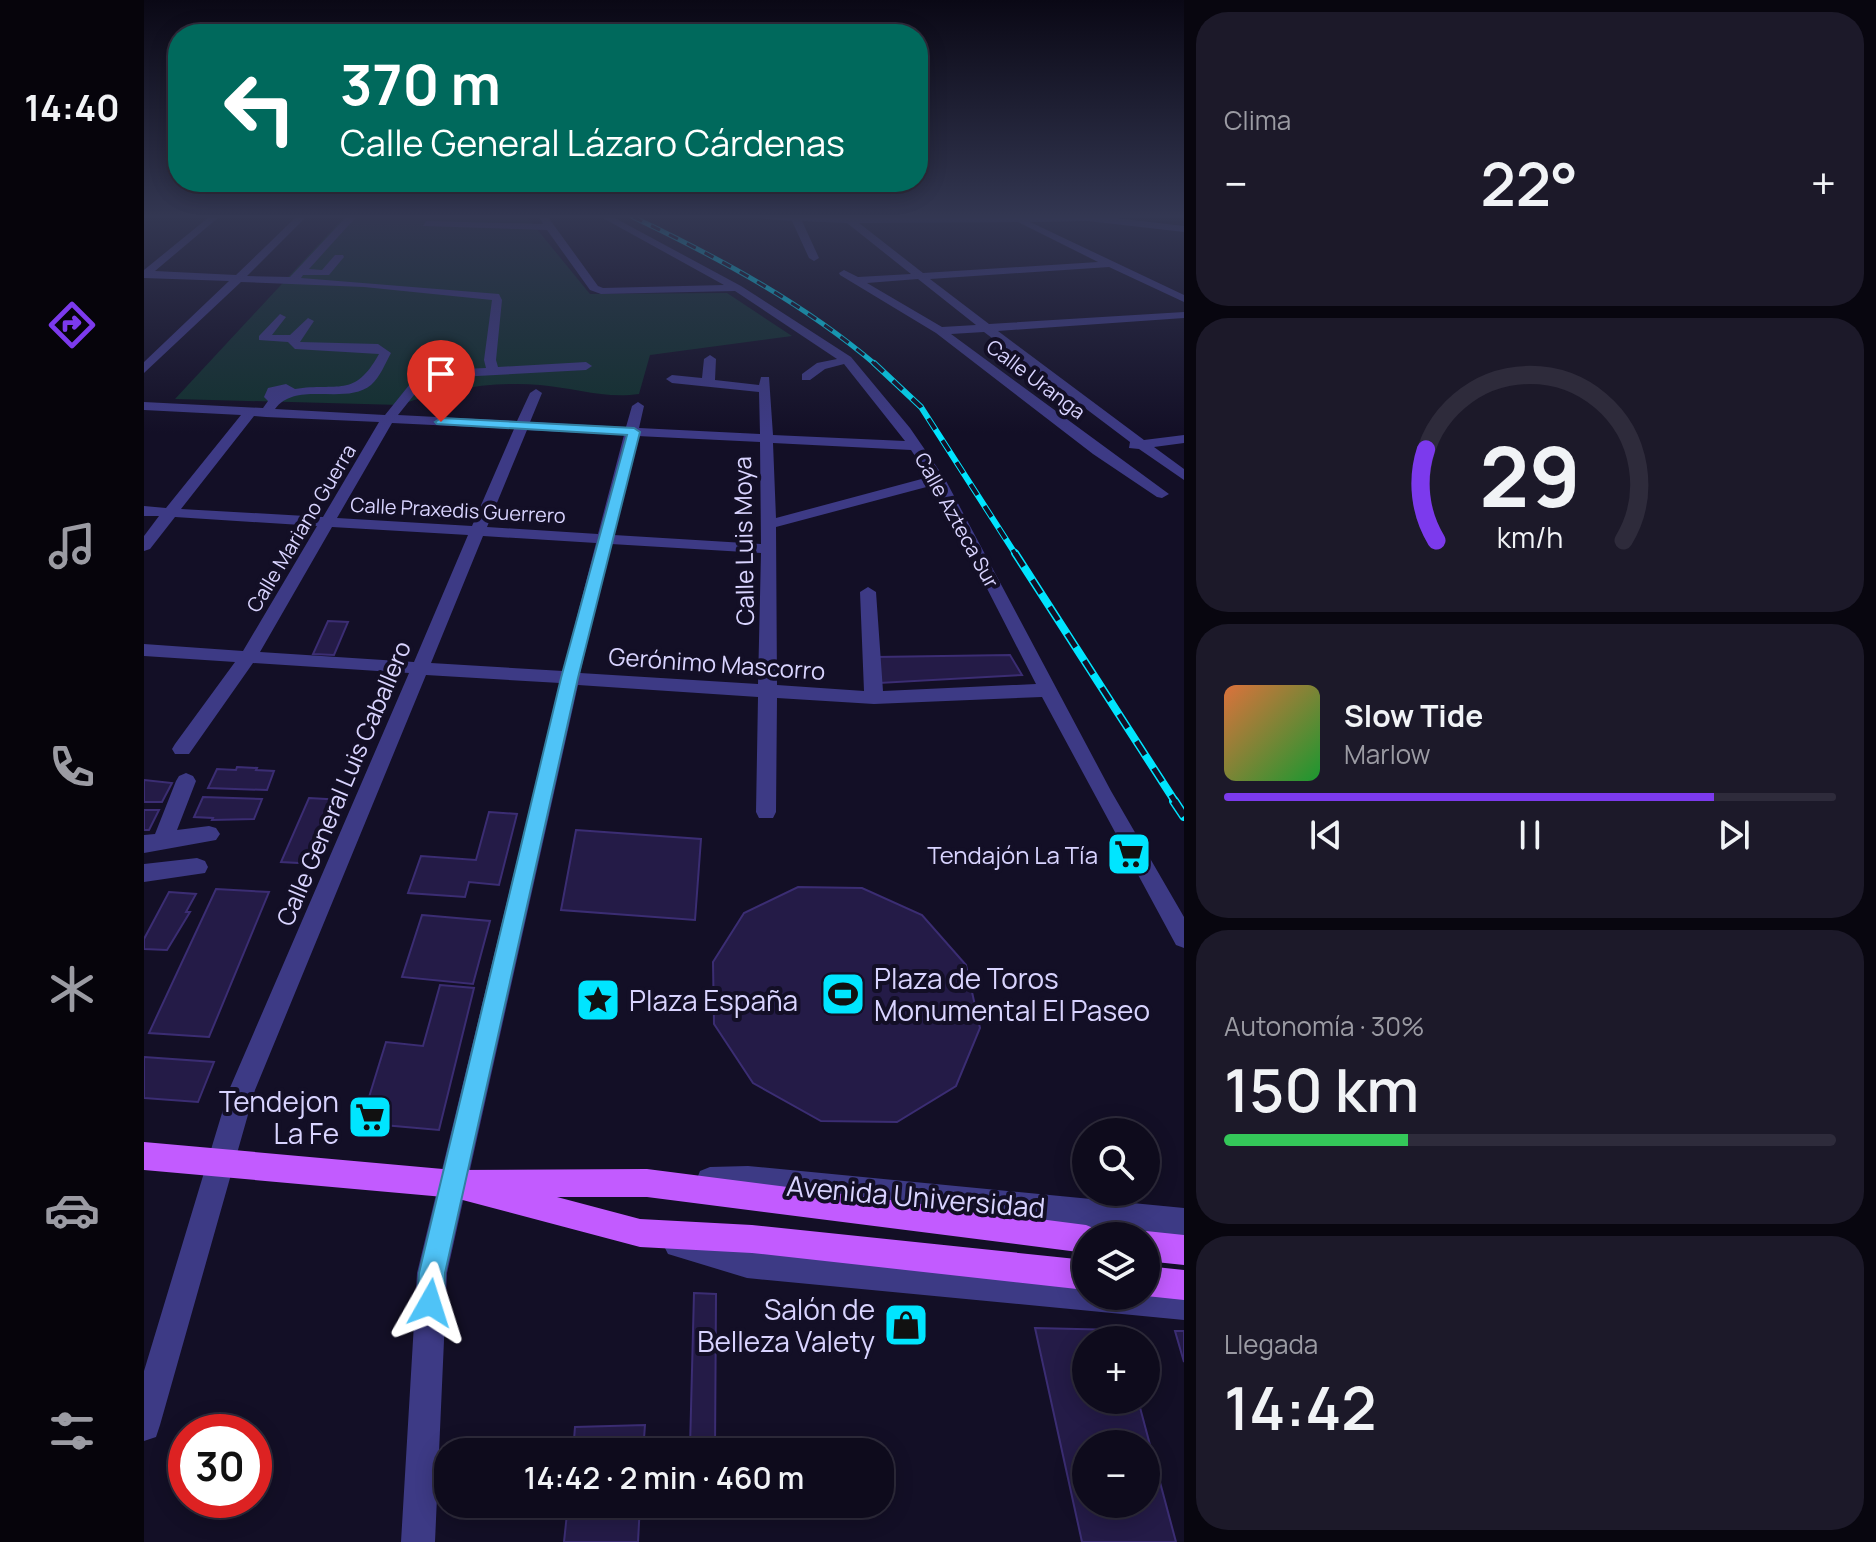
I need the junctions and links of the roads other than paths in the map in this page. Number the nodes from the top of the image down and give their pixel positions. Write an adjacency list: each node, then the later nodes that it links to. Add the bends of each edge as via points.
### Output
1 (228, 289): 21 (street)
2 (291, 289): 10 (street)
3 (418, 289): 22 (street, via 495,296 490,360)
4 (596, 289): 5 (street)
5 (693, 289)
6 (738, 289): 19 (street, Calle Azteca Sur)
7 (873, 289): 16 (street, Calle Uranga)
8 (937, 289): 15 (street)
9 (1164, 289): 11 (street)
10 (287, 295)
11 (1184, 299)
12 (1184, 315): 15 (street)
13 (280, 317): 17 (street, via 263,338)
14 (308, 321): 17 (street)
15 (987, 328): 16 (street); 37 (street)
16 (940, 331): 39 (street, Calle Uranga)
17 (293, 339): 25 (street, via 295,345 384,350)
18 (710, 359): 26 (street)
19 (847, 360): 23 (street, via 821,366); 38 (street, Calle Azteca Sur)
20 (586, 366): 22 (street, Calle Mariano Guerra)
21 (144, 369)
22 (494, 372): 32 (street, Calle Mariano Guerra, via 437,374 418,382)
23 (806, 377)
24 (672, 379): 26 (street)
25 (367, 382): 28 (street, via 356,389); 28 (street, via 293,379 286,380)
26 (708, 383): 35 (street, Calle Luis Moya, via 765,385)
27 (536, 393): 33 (street, Calle General Luis Caballero)
28 (277, 394): 31 (street)
29 (144, 406): 31 (street)
30 (638, 406): 34 (street)
31 (258, 412): 32 (street); 44 (street)
32 (388, 419): 33 (street); 45 (street, Calle Mariano Guerra)
33 (521, 426): 34 (street); 47 (street, Calle General Luis Caballero)
34 (634, 432): 35 (street); 48 (street)
35 (765, 438): 38 (street); 46 (street, Calle Luis Moya)
36 (1184, 439): 37 (street)
37 (1141, 444): 39 (street); 40 (street)
38 (914, 446): 41 (street, Calle Azteca Sur)
39 (1098, 451): 42 (street, Calle Uranga)
40 (1184, 476)
41 (938, 479): 46 (street); 56 (street, Calle Azteca Sur)
42 (1162, 494)
43 (144, 511): 44 (street, Calle Praxedis Guerrero)
44 (171, 512): 45 (street, Calle Praxedis Guerrero); 49 (street)
45 (327, 523): 47 (street, Calle Praxedis Guerrero); 53 (street, Calle Mariano Guerra)
46 (769, 524): 50 (street, Calle Luis Moya)
47 (477, 531): 48 (street, Calle Praxedis Guerrero); 54 (street, Calle General Luis Caballero)
48 (606, 538): 50 (street, Calle Praxedis Guerrero); 55 (street)
49 (144, 546)
50 (769, 549): 57 (street, Calle Luis Moya)
51 (868, 592): 58 (street)
52 (144, 650): 53 (street, Gerónimo Mascorro)
53 (248, 657): 54 (street, Gerónimo Mascorro); 59 (street, Calle Mariano Guerra)
54 (420, 668): 55 (street, Gerónimo Mascorro); 68 (street, Calle General Luis Caballero, via 242,1090)
55 (570, 678): 57 (street, Gerónimo Mascorro); 70 (street)
56 (1048, 690): 58 (street, Gerónimo Mascorro); 66 (street, Calle Azteca Sur)
57 (769, 691): 58 (street, Gerónimo Mascorro); 61 (street, Calle Luis Moya)
58 (874, 698)
59 (182, 749)
60 (186, 781): 63 (street, via 181,800)
61 (766, 812)
62 (209, 834): 63 (street)
63 (153, 843)
64 (197, 867): 65 (street)
65 (144, 873)
66 (1184, 938)
67 (144, 1156): 68 (main road, Avenida Universidad)
68 (218, 1163): 70 (main road, Avenida Universidad); 82 (street, Calle General Luis Caballero)
69 (647, 1183): 70 (main road, Avenida Universidad); 71 (street, Avenida Universidad, via 748,1180); 73 (main road, Avenida Universidad)
70 (454, 1184): 72 (main road, Avenida Universidad); 83 (street, via 432,1273)
71 (1184, 1222)
72 (640, 1233): 76 (main road, Avenida Universidad, via 752,1239); 79 (street, Avenida Universidad, via 747,1263)
73 (1072, 1237)
74 (1160, 1247): 75 (main road)
75 (1184, 1250)
76 (1072, 1274)
77 (1160, 1282): 78 (main road)
78 (1184, 1285)
79 (1072, 1294)
80 (1160, 1303): 81 (street)
81 (1184, 1305)
82 (144, 1425)
83 (418, 1542)

